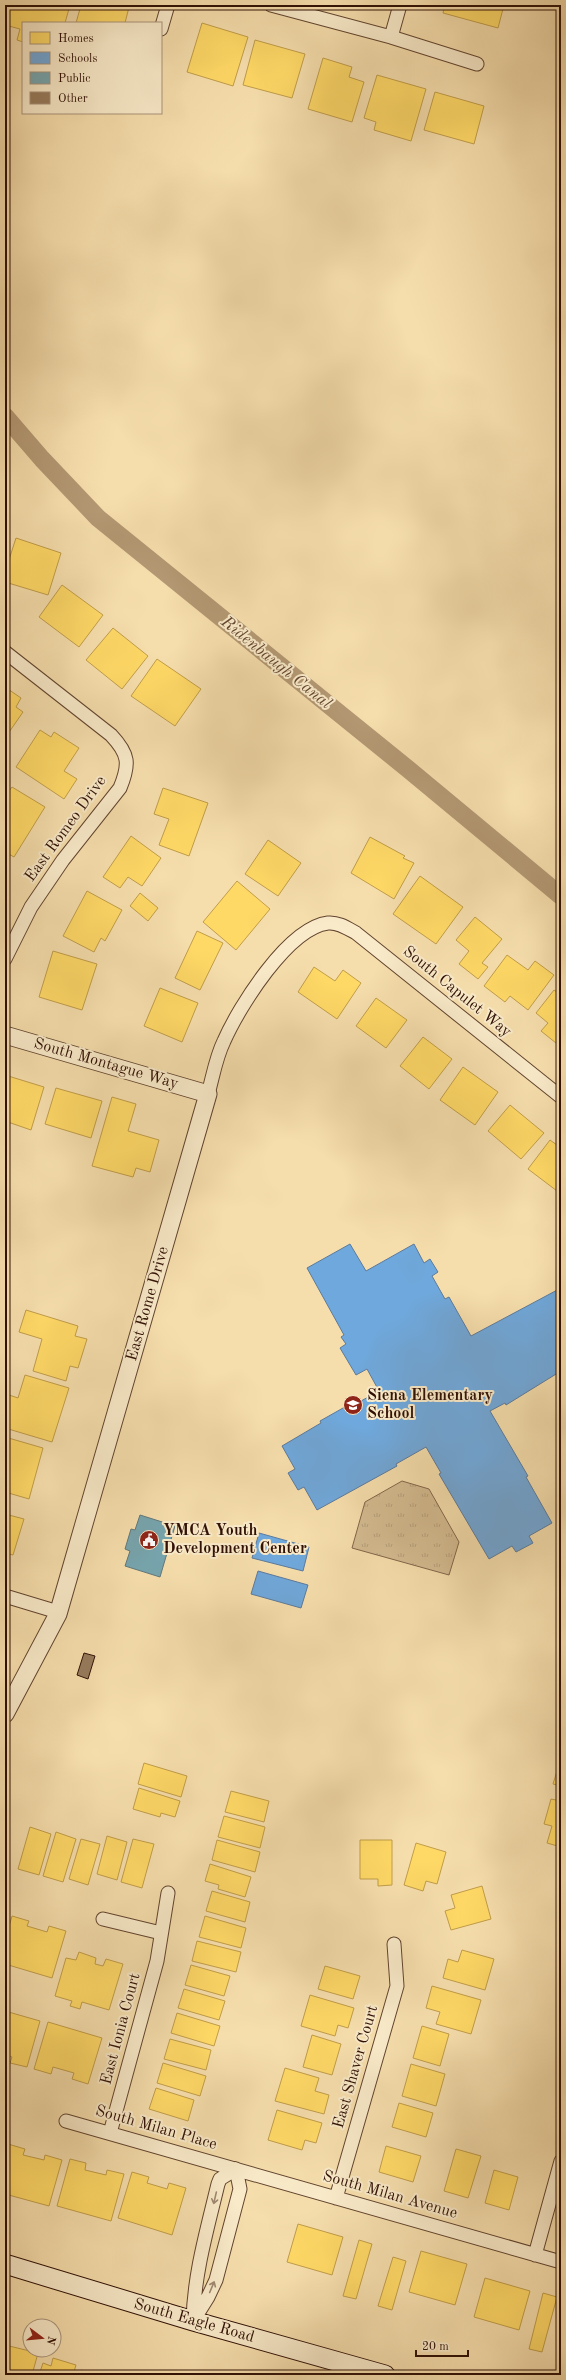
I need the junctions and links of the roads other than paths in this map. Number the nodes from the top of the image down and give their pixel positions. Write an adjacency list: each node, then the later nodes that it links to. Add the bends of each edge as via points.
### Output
1 (168, 5): 4 (street)
2 (271, 5): 5 (street)
3 (400, 5): 5 (street)
4 (162, 26)
5 (391, 37): 6 (street)
6 (477, 64)
7 (5, 652): 9 (street, East Romeo Drive, via 111,735 122,747 127,760 120,788 63,860 31,907)
8 (328, 923): 11 (street, East Rome Drive, via 309,929 293,941 246,999 223,1042); 12 (street, South Capulet Way, via 356,933)
9 (5, 959)
10 (5, 1035): 11 (street, South Montague Way)
11 (208, 1094): 14 (street, East Rome Drive)
12 (561, 1097)
13 (5, 1596): 14 (street)
14 (58, 1612): 15 (street, East Rome Drive)
15 (5, 1714)
16 (168, 1892): 18 (street, East Ionia Court)
17 (103, 1918): 18 (street)
18 (161, 1933): 21 (street, East Ionia Court, via 157,1961)
19 (394, 1944): 24 (street, East Shaver Court, via 397,1986)
20 (66, 2120): 21 (street, South Milan Place)
21 (110, 2133): 23 (street, South Milan Place)
22 (561, 2161): 25 (street)
23 (236, 2169): 24 (street, South Milan Avenue); 28 (street, one-way to 23, via 216,2280 240,2189); 28 (street, one-way to 28, via 220,2179 218,2184 196,2274)
24 (336, 2198): 25 (street, South Milan Avenue)
25 (535, 2255): 26 (street)
26 (561, 2262)
27 (5, 2264): 28 (main road, South Eagle Road)
28 (194, 2321): 29 (main road, South Eagle Road)
29 (385, 2375)

